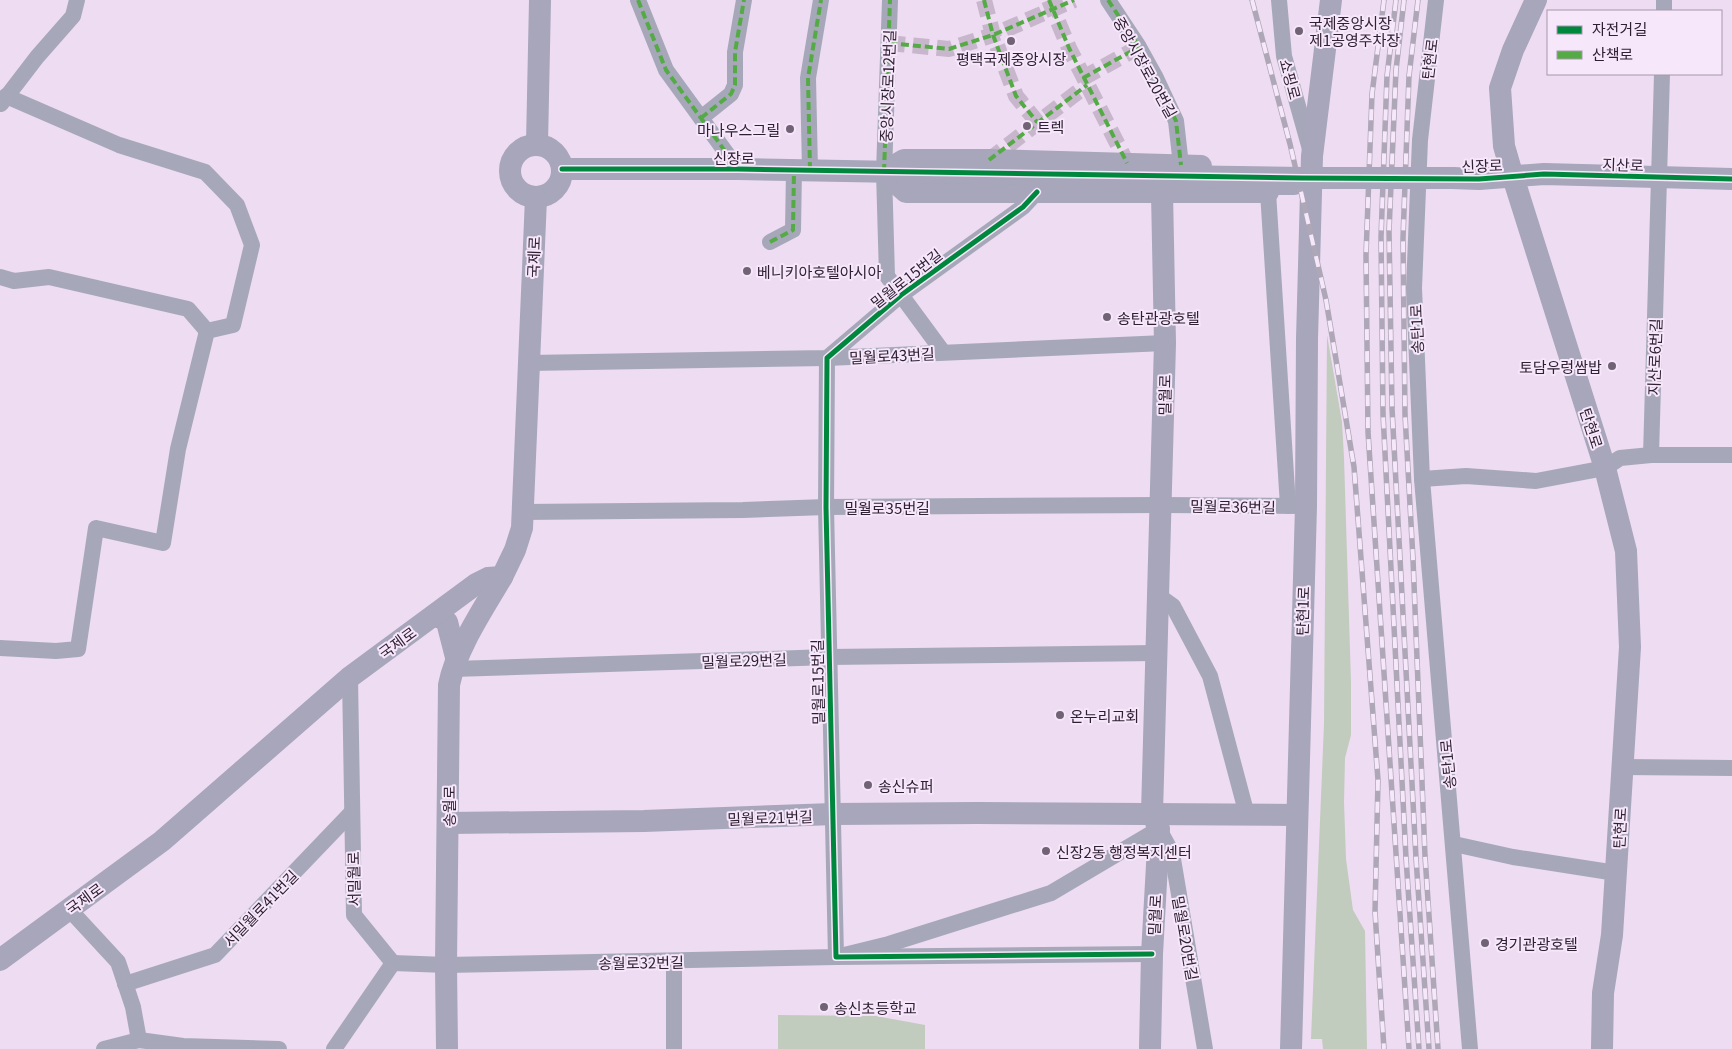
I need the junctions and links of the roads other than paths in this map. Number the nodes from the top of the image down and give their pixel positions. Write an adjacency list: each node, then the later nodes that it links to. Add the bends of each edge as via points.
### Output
1 (77, 0): 13 (street, via 73,16)
2 (540, 0): 15 (street)
3 (638, 0): 14 (street, via 666,70)
4 (744, 0): 14 (street, via 731,94)
5 (821, 0): 19 (street, via 808,78)
6 (890, 0): 21 (street, 중앙시장로12번길)
7 (1108, 0): 16 (street, 중앙시장로20번길, via 1139,47 1176,122)
8 (1279, 0): 20 (street, 쇼핑로, via 1284,56)
9 (1331, 0): 20 (street, 쇼핑로)
10 (1436, 0): 25 (street, 탄현로)
11 (1536, 0): 22 (street, 탄현로, via 1500,88 1504,146)
12 (1662, 75): 23 (street, 지산로6번길)
13 (3, 101): 33 (street, via 119,145 206,172 237,205 252,245 243,287 233,325)
14 (701, 118): 18 (street)
15 (538, 144): 17 (street, via 557,155); 29 (street, via 518,151 509,170 516,189)
16 (1181, 165): 20 (street, via 1254,166 1266,172); 21 (street, via 904,160)
17 (562, 169): 18 (street, 신장로); 29 (street, via 555,189)
18 (738, 169): 19 (street, 신장로)
19 (802, 170): 21 (street, 신장로); 30 (street, via 793,230)
20 (1311, 171): 27 (street, via 1268,184); 43 (street, 탄현1로, via 1307,339)
21 (894, 172): 22 (street, 신장로, bridge, via 1302,178 1480,179); 26 (street, via 906,192); 32 (street, 밀월로15번길, via 887,276)
22 (1512, 176): 23 (street, 지산로); 40 (street, 탄현로)
23 (1659, 178): 24 (street, 지산로); 38 (street, 지산로6번길)
24 (1732, 178)
25 (1418, 179): 41 (street, 송탄1로, via 1414,288)
26 (1037, 192): 28 (street); 32 (street, 밀월로15번길, via 1023,207)
27 (1268, 192): 28 (street); 43 (street)
28 (1162, 193): 34 (street, 밀월로)
29 (536, 198): 37 (street, 국제로)
30 (770, 242)
31 (0, 277): 33 (street, via 14,281 49,277 188,309)
32 (901, 295): 35 (street); 36 (street, 밀월로15번길)
33 (207, 331): 49 (street, via 178,449 162,543 96,528 78,649)
34 (1165, 344): 35 (street, 밀월로43번길); 42 (street, 밀월로)
35 (944, 352): 36 (street, 밀월로43번길)
36 (827, 358): 37 (street, 밀월로43번길); 44 (street, 밀월로15번길)
37 (529, 363): 45 (street, 국제로)
38 (1651, 455): 39 (street); 40 (street, via 1620,458)
39 (1732, 455)
40 (1605, 468): 41 (street, via 1536,481 1466,476); 54 (street, 탄현로, via 1626,551 1630,647)
41 (1422, 478): 62 (street, 송탄1로)
42 (1161, 505): 43 (street, 밀월로36번길); 44 (street, 밀월로35번길); 47 (street, 밀월로)
43 (1297, 506): 59 (street, 탄현1로)
44 (826, 507): 45 (street, 밀월로35번길); 51 (street, 밀월로15번길)
45 (522, 512): 46 (street, 국제로, via 519,538)
46 (502, 577): 48 (street, 국제로, via 481,581); 52 (street, 송월로)
47 (1159, 596): 50 (street, 밀월로); 58 (street, via 1173,606 1210,676)
48 (434, 616): 52 (street, via 448,622); 53 (street, 국제로)
49 (0, 648)
50 (1156, 653): 51 (street, 밀월로29번길); 60 (street, 밀월로)
51 (829, 657): 52 (street, 밀월로29번길); 57 (street, 밀월로15번길)
52 (455, 665): 61 (street, 송월로, via 448,696)
53 (350, 677): 56 (street, 서밀월로); 64 (street, 국제로, via 162,841)
54 (1623, 767): 55 (street); 63 (street, 탄현로)
55 (1732, 768)
56 (352, 812): 69 (street, 서밀월로, via 354,915); 71 (street, 서밀월로41번길, via 215,955)
57 (833, 814): 60 (street, 밀월로21번길, via 977,813); 61 (street, 밀월로21번길, via 644,821); 66 (street, 밀월로15번길)
58 (1247, 815): 59 (street); 60 (street)
59 (1297, 815): 81 (street, 탄현1로)
60 (1155, 821): 65 (street, 밀월로); 66 (street, via 1050,893 890,944); 80 (street, 밀월로20번길, via 1172,853)
61 (448, 823): 70 (street, 송월로)
62 (1454, 844): 63 (street); 82 (street, 송탄1로)
63 (1616, 873): 83 (street, 탄현로, via 1612,935 1603,993)
64 (69, 909): 67 (street, 국제로); 71 (street, via 118,962)
65 (1152, 954): 66 (street); 79 (street, 밀월로)
66 (836, 957): 68 (street, 송월로32번길)
67 (0, 960)
68 (674, 961): 70 (street, 송월로32번길); 78 (street)
69 (393, 963): 70 (street, 송월로32번길); 77 (street)
70 (446, 965): 74 (street, 송월로)
71 (125, 984): 72 (street)
72 (139, 1040): 73 (street); 75 (street)
73 (184, 1048): 76 (street)
74 (446, 1048)
75 (104, 1049)
76 (279, 1049)
77 (334, 1049)
78 (674, 1049)
79 (1150, 1049)
80 (1205, 1049)
81 (1291, 1049)
82 (1470, 1049)
83 (1602, 1049)

